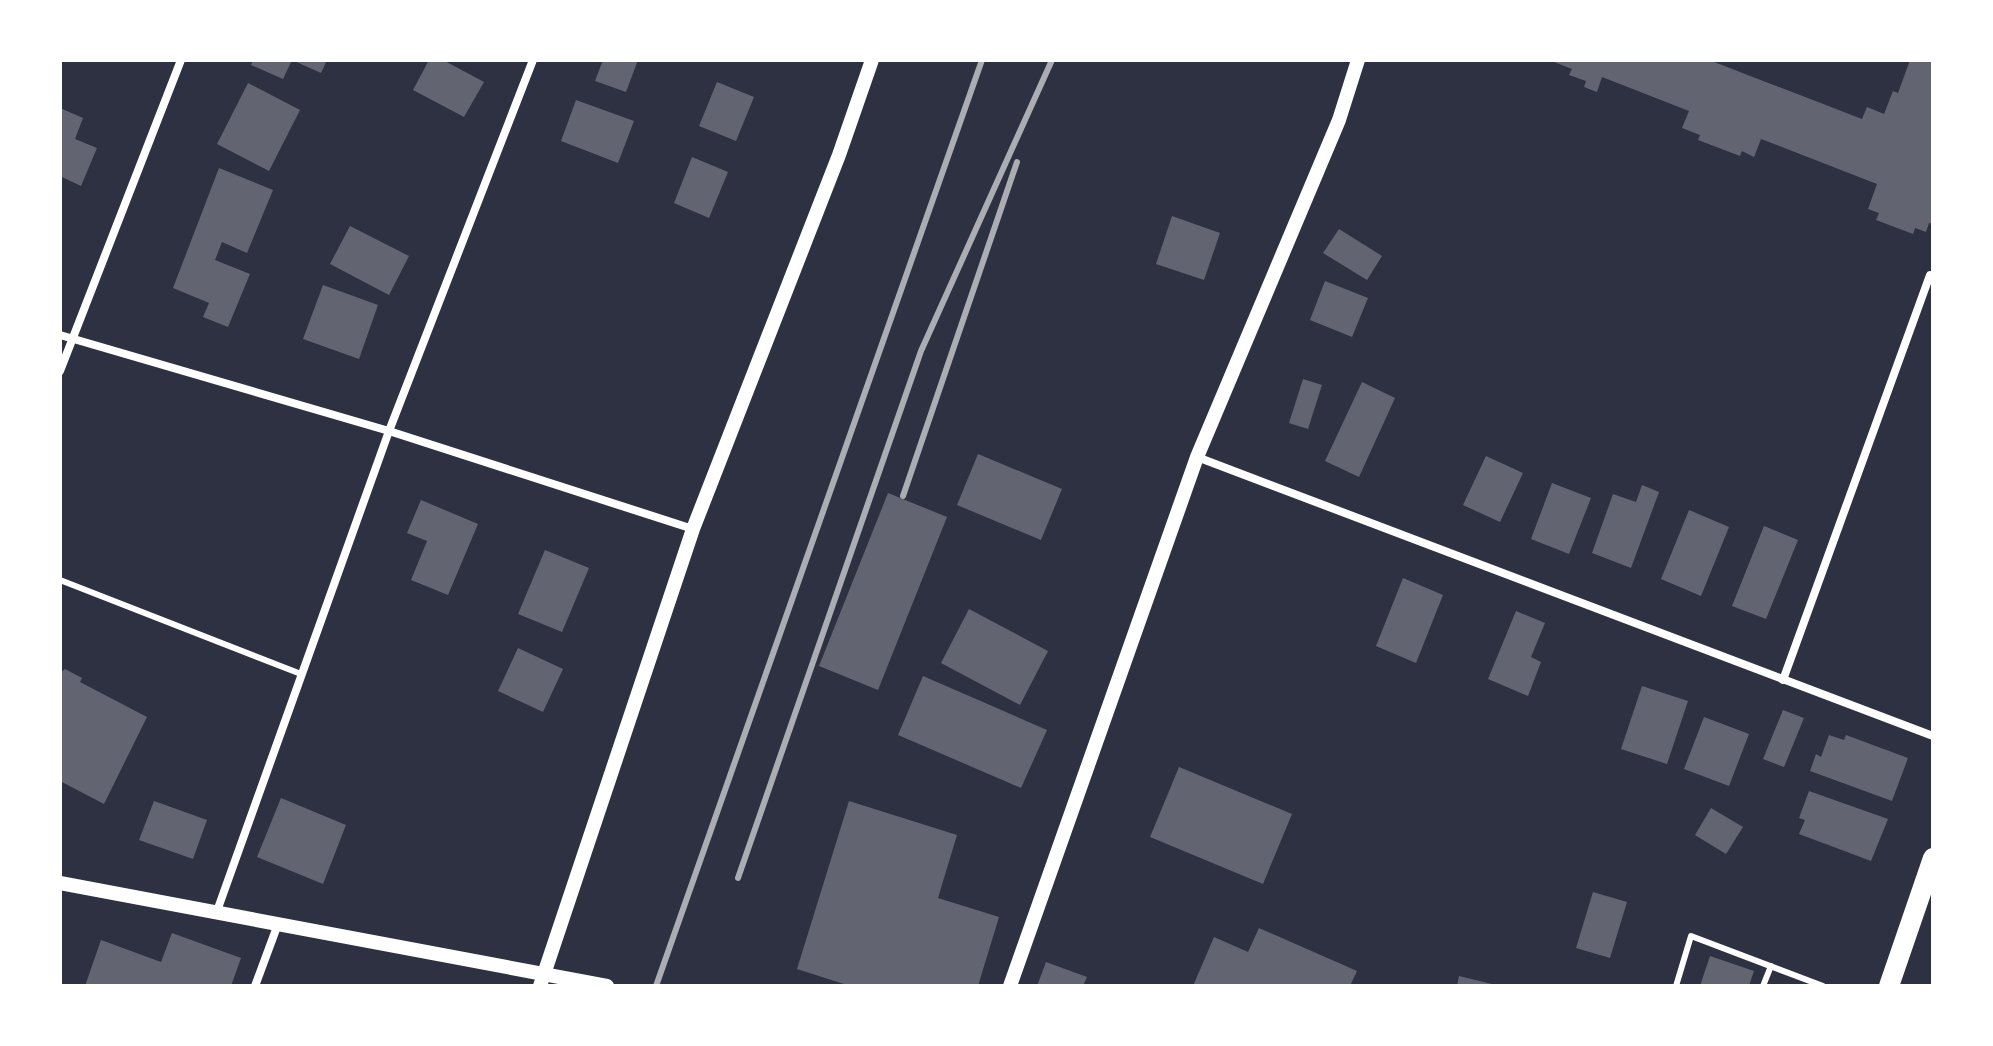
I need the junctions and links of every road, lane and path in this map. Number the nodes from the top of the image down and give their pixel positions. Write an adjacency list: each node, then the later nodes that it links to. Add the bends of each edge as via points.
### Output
1 (181, 60): 7 (street)
2 (533, 60): 9 (street)
3 (872, 60): 11 (street)
4 (1358, 60): 10 (street, via 1339,120)
5 (1930, 275): 14 (street)
6 (60, 335): 7 (street)
7 (73, 340): 8 (street); 9 (street)
8 (60, 371)
9 (389, 431): 11 (street); 13 (street)
10 (1197, 457): 14 (street); 24 (street)
11 (693, 529): 21 (street)
12 (60, 580): 13 (lane)
13 (301, 674): 18 (street)
14 (1783, 680): 15 (street)
15 (1933, 736)
16 (1933, 858): 28 (main road)
17 (60, 883): 18 (street)
18 (217, 911): 19 (street)
19 (278, 924): 21 (street); 22 (street)
20 (1771, 966): 25 (lane, via 1691,936); 26 (lane); 27 (lane)
21 (542, 979): 23 (street)
22 (255, 986)
23 (607, 986)
24 (1010, 986)
25 (1676, 986)
26 (1763, 986)
27 (1823, 986)
28 (1889, 986)

